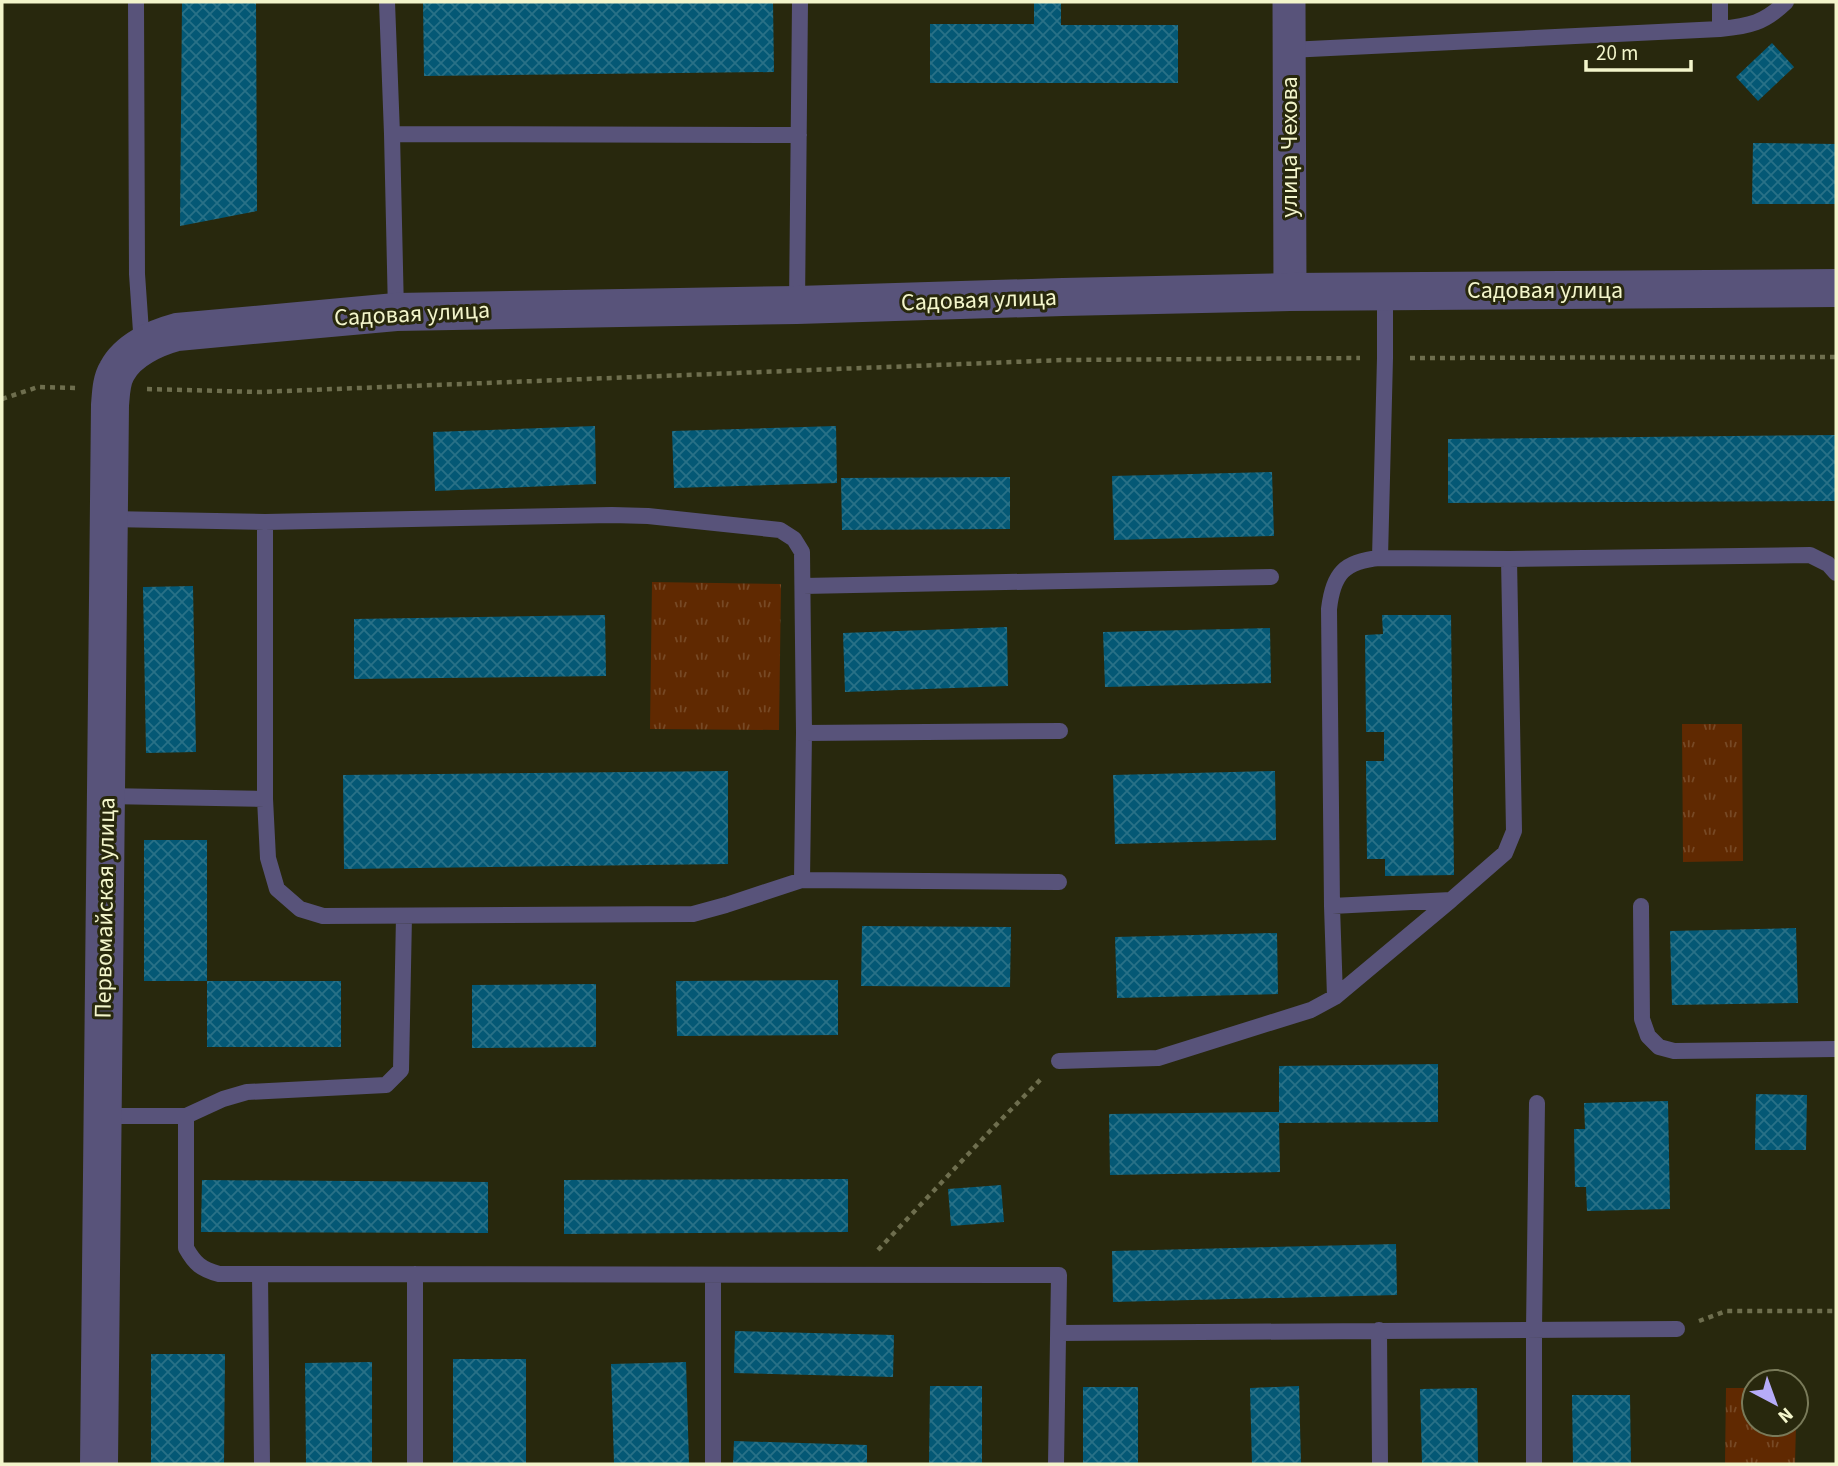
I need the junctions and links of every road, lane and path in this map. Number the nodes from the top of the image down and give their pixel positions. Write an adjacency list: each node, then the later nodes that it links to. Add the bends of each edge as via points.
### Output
1 (136, 2): 18 (lane, via 137,274)
2 (387, 2): 9 (lane)
3 (800, 2): 10 (lane)
4 (1289, 2): 8 (street, улица Чехова)
5 (1720, 2): 7 (lane)
6 (1786, 2): 7 (lane, via 1772,15 1748,26)
7 (1720, 29): 8 (lane)
8 (1289, 50): 13 (street, улица Чехова)
9 (392, 134): 10 (lane); 15 (lane)
10 (799, 135): 14 (lane)
11 (1836, 288): 12 (street, Садовая улица)
12 (1385, 291): 13 (street, Садовая улица); 16 (lane)
13 (1290, 292): 14 (street, Садовая улица)
14 (797, 305): 15 (street, Садовая улица)
15 (397, 312): 18 (street, Садовая улица, via 177,332 159,337)
16 (1385, 358): 17 (path); 18 (path, via 1063,359 259,392); 22 (lane)
17 (1836, 358)
18 (127, 364): 19 (path); 20 (street, Первомайская улица, via 110,405)
19 (2, 399)
20 (109, 519): 21 (lane); 29 (street, Первомайская улица)
21 (265, 522): 26 (lane, via 648,516 780,530 803,552); 30 (lane)
22 (1380, 558): 23 (lane); 34 (lane, via 1361,559 1339,575 1329,609)
23 (1509, 559): 24 (lane, via 1810,555); 33 (lane, via 1514,831 1505,853)
24 (1836, 573)
25 (1271, 578): 26 (lane)
26 (803, 586): 28 (lane)
27 (1060, 731): 28 (lane)
28 (804, 733): 31 (lane)
29 (106, 796): 30 (lane); 41 (street, Первомайская улица)
30 (265, 799): 36 (lane, via 268,858 277,889 299,909 323,916)
31 (802, 880): 32 (lane); 36 (lane, via 693,914)
32 (1059, 882)
33 (1451, 900): 34 (lane); 37 (lane)
34 (1332, 906): 37 (lane)
35 (1641, 906): 38 (lane, via 1642,1019 1648,1036 1659,1047 1674,1051)
36 (404, 916): 42 (lane, via 401,1070 386,1085 247,1092)
37 (1335, 997): 39 (lane, via 1311,1010 1158,1058)
38 (1836, 1049)
39 (1059, 1061): 46 (path)
40 (1537, 1103): 48 (lane)
41 (103, 1116): 42 (lane); 52 (street, Первомайская улица)
42 (186, 1116): 43 (lane, via 186,1248 204,1270)
43 (260, 1274): 44 (lane); 53 (lane)
44 (415, 1274): 45 (lane); 54 (lane)
45 (713, 1275): 46 (lane); 55 (lane)
46 (855, 1275): 51 (lane, via 1059,1275)
47 (1836, 1311): 49 (path, via 1726,1311)
48 (1534, 1328): 49 (lane); 50 (lane); 58 (lane)
49 (1677, 1329)
50 (1378, 1330): 51 (lane); 57 (lane)
51 (1058, 1332): 56 (lane)
52 (99, 1464)
53 (262, 1464)
54 (415, 1464)
55 (713, 1464)
56 (1056, 1464)
57 (1380, 1464)
58 (1534, 1464)

